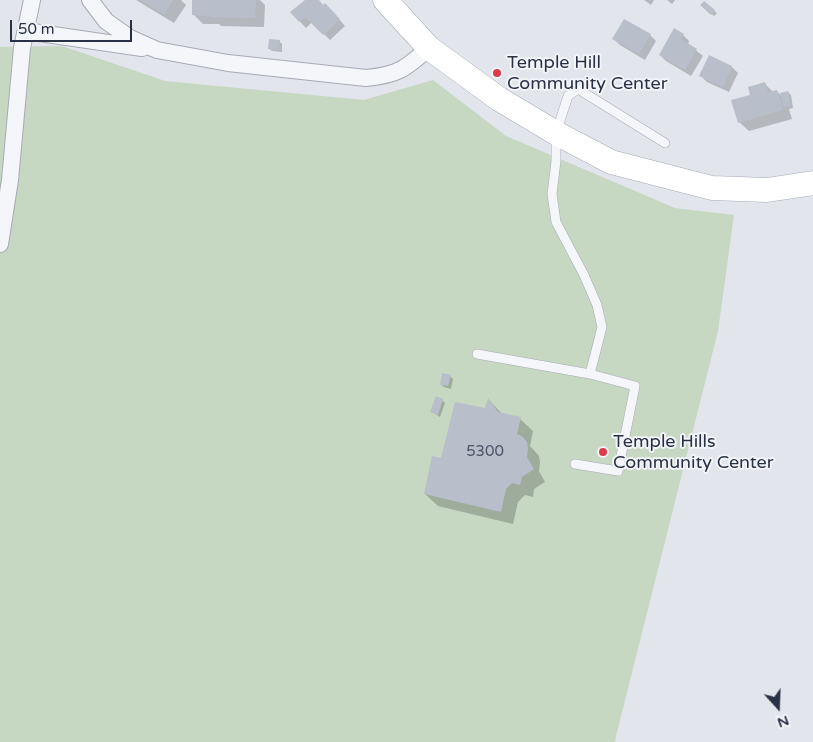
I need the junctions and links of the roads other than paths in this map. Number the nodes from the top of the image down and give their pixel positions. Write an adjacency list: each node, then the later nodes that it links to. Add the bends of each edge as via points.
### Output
1 (32, 0): 4 (street)
2 (90, 0): 6 (street, via 106,21 130,38)
3 (385, 0): 5 (main road)
4 (26, 32): 6 (street); 10 (street)
5 (429, 48): 6 (street, via 405,68 388,76 366,78 228,63); 7 (main road, via 499,99)
6 (157, 50)
7 (556, 133): 8 (lane, via 568,96 578,89); 9 (main road, via 611,162 712,188 767,190); 12 (lane, via 552,194 556,222 584,275 602,327)
8 (665, 143)
9 (813, 184)
10 (0, 244)
11 (477, 354): 12 (lane)
12 (590, 374): 13 (lane, via 635,386 618,472)
13 (575, 464)

